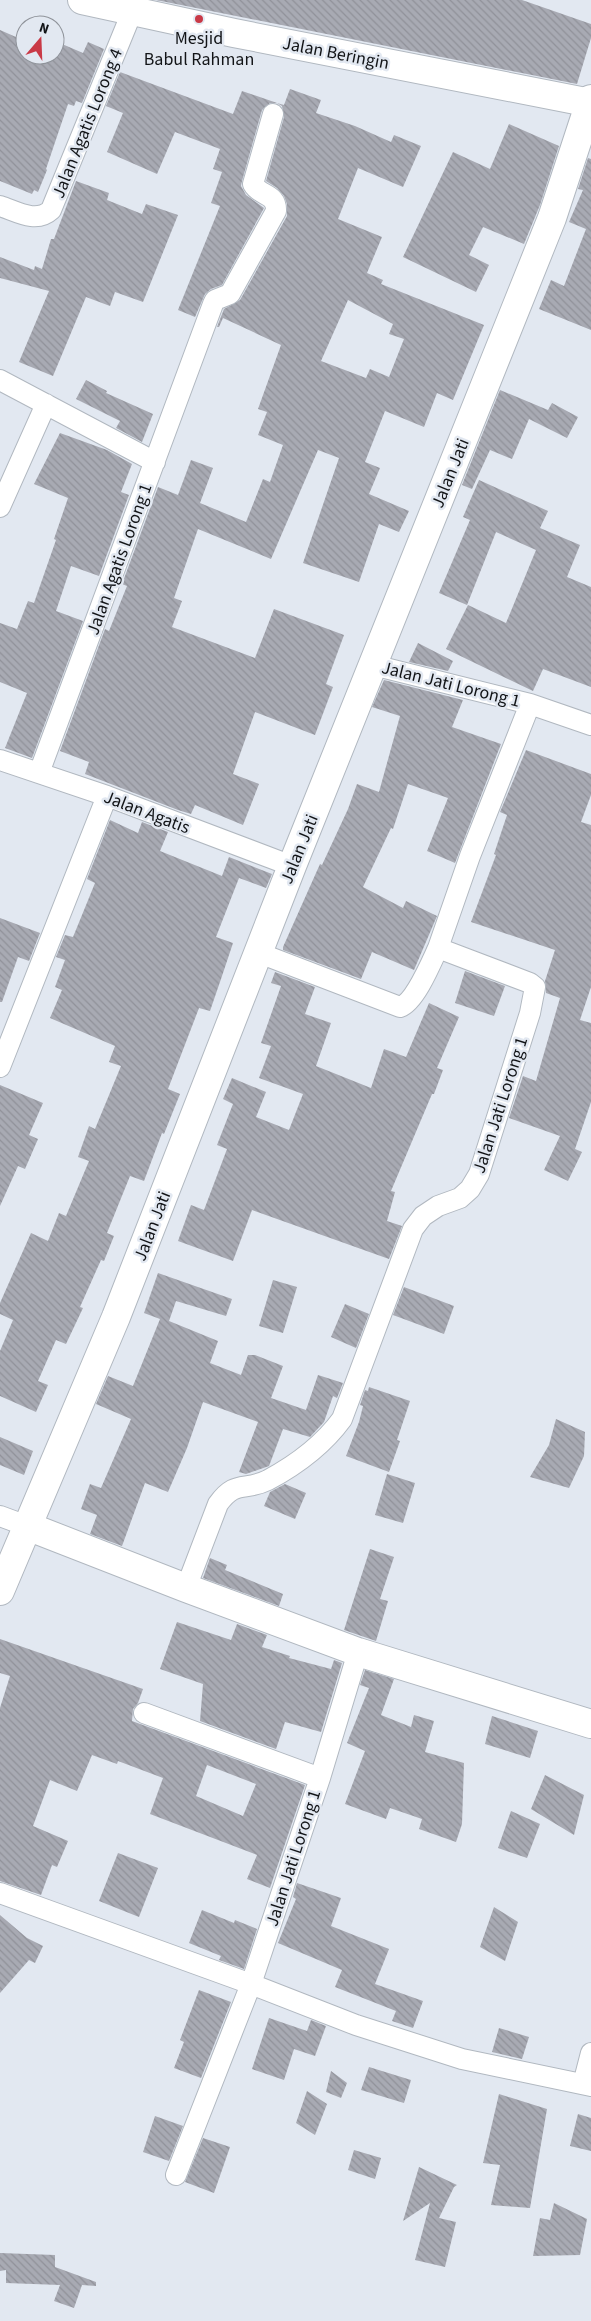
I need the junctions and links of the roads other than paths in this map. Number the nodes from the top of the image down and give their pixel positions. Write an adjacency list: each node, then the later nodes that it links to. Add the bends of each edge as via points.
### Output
1 (82, 0): 2 (street, Jalan Beringin)
2 (132, 12): 3 (street, Jalan Beringin); 5 (street, Jalan Agatis Lorong 4, via 51,210 31,217)
3 (591, 102): 10 (street, Jalan Jati, via 552,218)
4 (273, 114): 8 (street, Jalan Agatis Lorong 1, via 253,184 273,199 276,211 230,294 215,300)
5 (0, 206)
6 (0, 380): 7 (street)
7 (46, 404): 8 (street); 9 (street)
8 (155, 462): 14 (street, Jalan Agatis Lorong 1)
9 (0, 507)
10 (373, 665): 11 (street, Jalan Jati Lorong 1); 16 (street, Jalan Jati)
11 (530, 704): 12 (street, Jalan Jati Lorong 1); 17 (street, Jalan Jati Lorong 1, via 470,856)
12 (591, 725)
13 (0, 760): 14 (street, Jalan Agatis)
14 (39, 773): 15 (street, Jalan Agatis)
15 (107, 796): 16 (street, Jalan Agatis); 19 (street)
16 (292, 866): 18 (street, Jalan Jati)
17 (438, 948): 18 (street, via 412,998 400,1007); 22 (street, Jalan Jati Lorong 1, via 530,982 535,987 530,1013 479,1174 460,1198 438,1206 423,1216 413,1229 342,1419 323,1442 290,1467 254,1486 239,1486 227,1492 218,1504)
18 (259, 953): 21 (street, Jalan Jati, via 116,1317)
19 (0, 1067)
20 (0, 1516): 21 (street)
21 (27, 1526): 22 (street); 23 (street, Jalan Jati)
22 (186, 1588): 24 (street)
23 (0, 1591)
24 (358, 1652): 26 (street); 27 (street, Jalan Jati Lorong 1)
25 (144, 1713): 27 (street)
26 (591, 1724)
27 (320, 1778): 29 (street, Jalan Jati Lorong 1)
28 (0, 1893): 29 (street)
29 (251, 1984): 31 (street, via 356,2025 462,2059); 32 (street, Jalan Jati Lorong 1)
30 (591, 2053): 31 (street)
31 (587, 2085)
32 (176, 2175)

